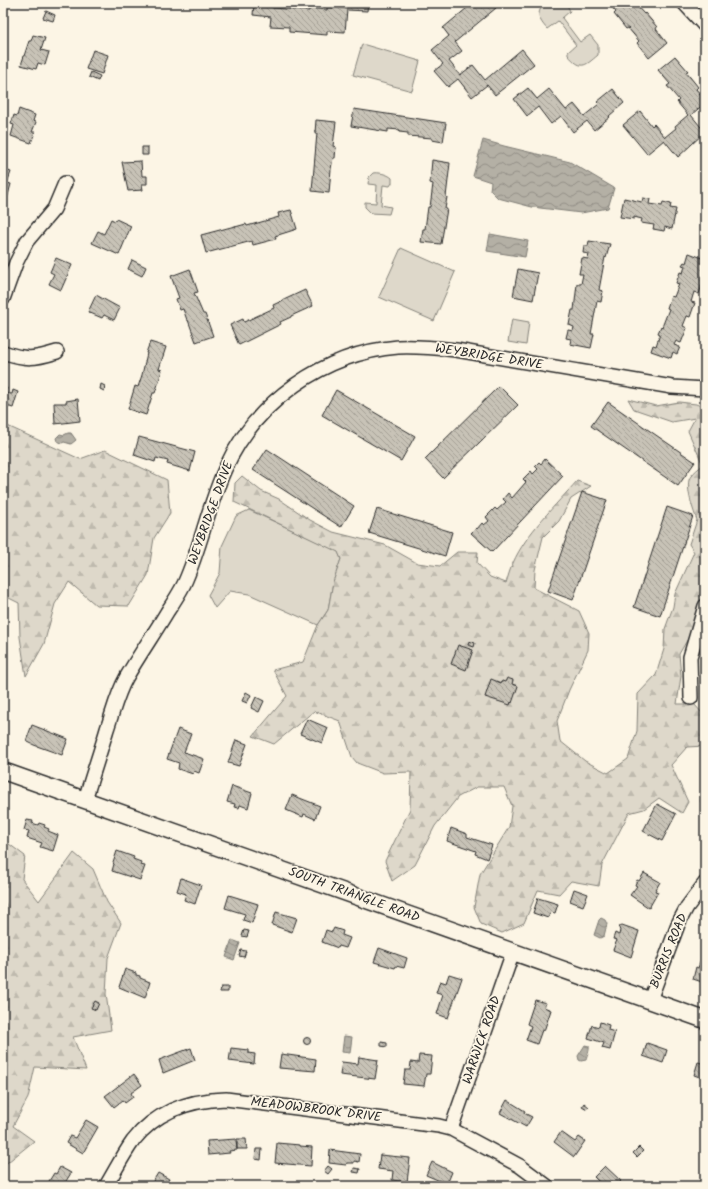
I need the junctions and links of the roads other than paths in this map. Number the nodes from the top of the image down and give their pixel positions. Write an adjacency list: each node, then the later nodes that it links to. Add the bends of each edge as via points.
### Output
1 (684, 3): 2 (street)
2 (705, 26)
3 (65, 183): 4 (street, via 54,209 28,241 16,263)
4 (3, 299)
5 (3, 352): 6 (street, via 23,358 43,357)
6 (57, 352)
7 (705, 389): 11 (street, WEYBRIDGE DRIVE, via 672,387 420,346 363,353 307,376 264,411 241,439 225,468 182,587 118,695)
8 (705, 606): 9 (street, via 690,657)
9 (691, 698)
10 (3, 771): 11 (street, SOUTH TRIANGLE ROAD)
11 (85, 800): 13 (street, SOUTH TRIANGLE ROAD)
12 (705, 883): 14 (street, BURRIS ROAD, via 679,922)
13 (513, 952): 14 (street, SOUTH TRIANGLE ROAD); 16 (street, WARWICK ROAD)
14 (650, 1000): 15 (street, SOUTH TRIANGLE ROAD)
15 (705, 1020)
16 (451, 1129): 17 (street, MEADOWBROOK DRIVE, via 226,1099 207,1100 176,1108 146,1127 124,1154); 18 (street, MEADOWBROOK DRIVE, via 520,1166)
17 (106, 1186)
18 (547, 1186)

